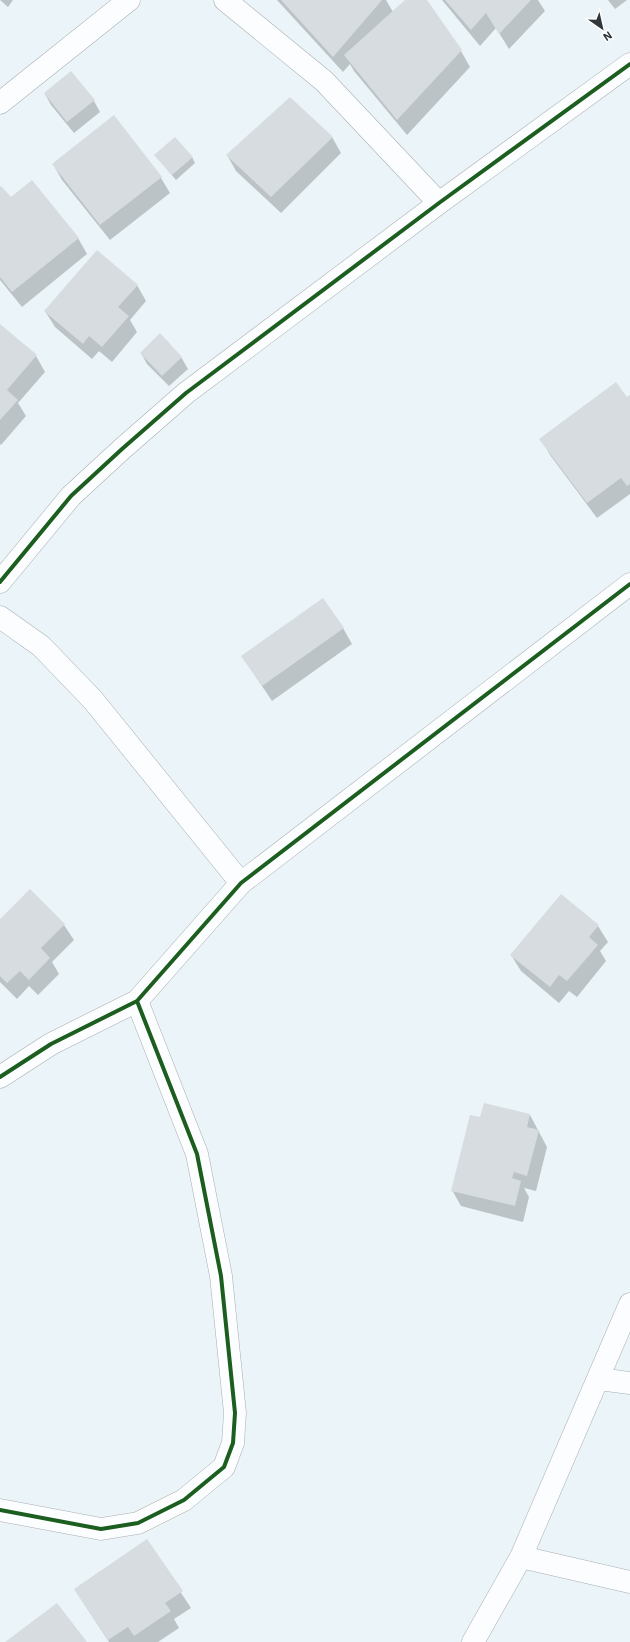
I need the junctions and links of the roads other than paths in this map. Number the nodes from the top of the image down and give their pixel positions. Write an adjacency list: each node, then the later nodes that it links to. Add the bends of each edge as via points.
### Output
1 (129, 0): 4 (street)
2 (225, 0): 5 (street, via 324,81)
3 (630, 64): 5 (street)
4 (0, 103)
5 (439, 203): 6 (street, via 186,393 71,496)
6 (0, 582)
7 (630, 584): 9 (street)
8 (0, 617): 9 (street, via 40,646 93,700)
9 (241, 883): 10 (street)
10 (137, 1001): 11 (street, via 51,1044); 15 (street, via 197,1154 221,1276 235,1413 233,1443 224,1467 184,1500 138,1523 101,1530)
11 (0, 1077)
12 (630, 1304): 13 (street)
13 (598, 1379): 14 (street); 16 (street)
14 (630, 1383)
15 (0, 1510)
16 (521, 1557): 17 (street); 18 (street)
17 (630, 1582)
18 (473, 1642)

